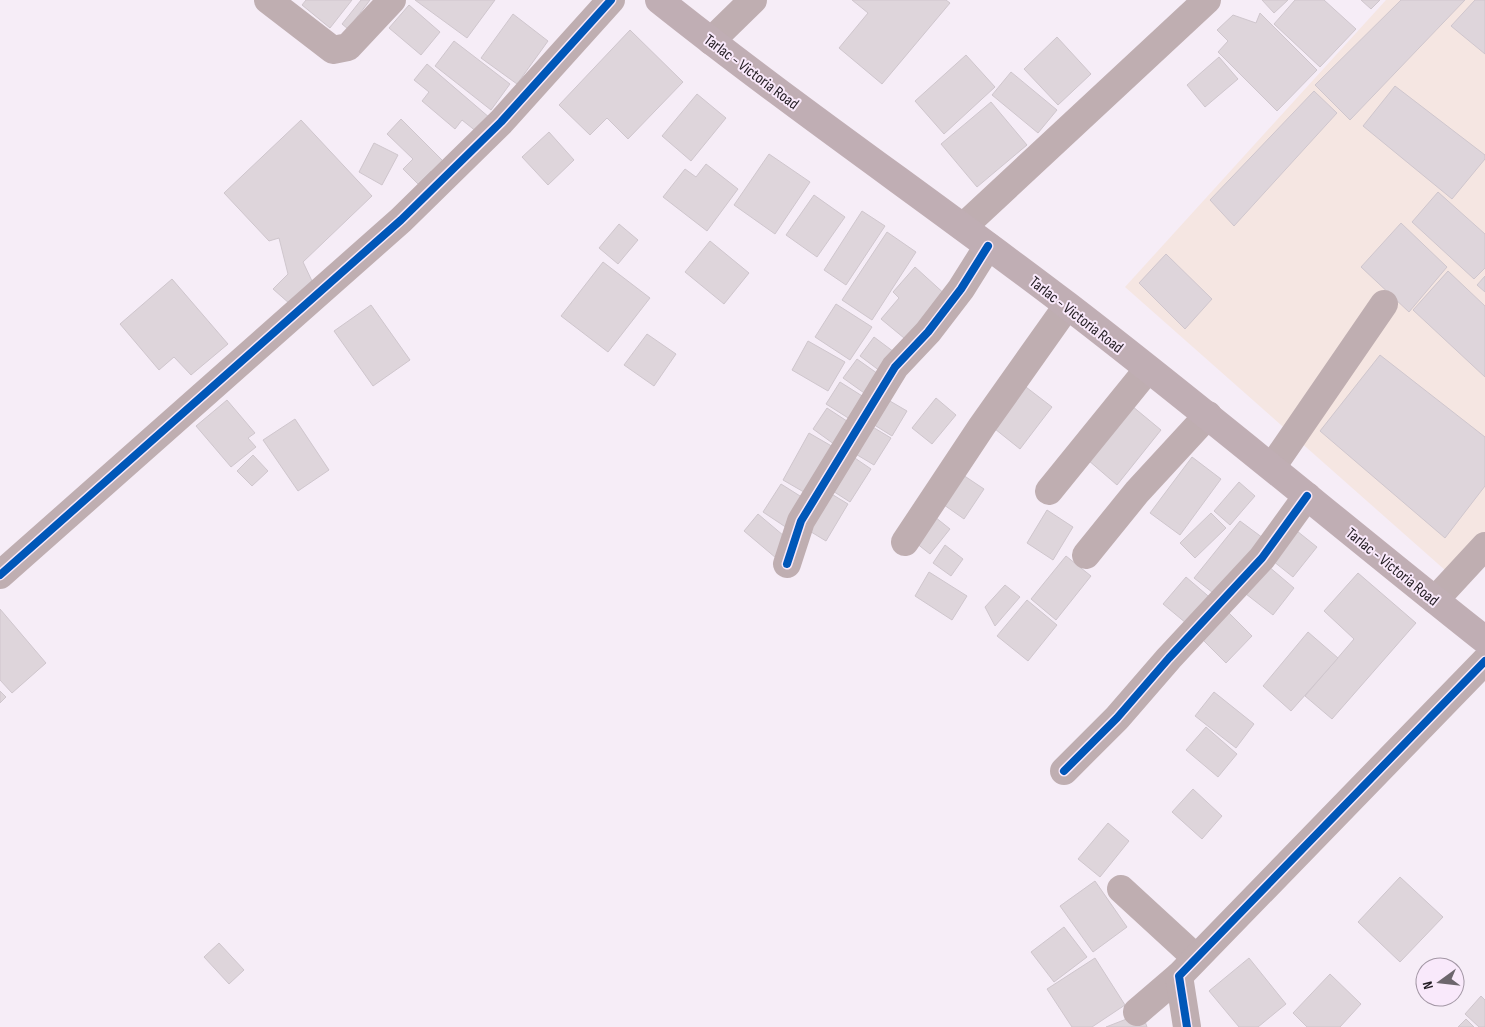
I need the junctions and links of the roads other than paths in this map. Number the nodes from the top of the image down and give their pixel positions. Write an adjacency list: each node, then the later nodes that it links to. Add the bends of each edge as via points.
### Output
1 (268, 0): 2 (street, via 333,50 339,50 348,47)
2 (392, 0)
3 (611, 0): 21 (street, via 501,122 401,220)
4 (659, 0): 7 (main road, Tarlac - Victoria Road)
5 (753, 0): 7 (street)
6 (1207, 0): 8 (street)
7 (711, 41): 8 (main road, Tarlac - Victoria Road)
8 (963, 226): 9 (main road, Tarlac - Victoria Road)
9 (988, 246): 11 (main road, Tarlac - Victoria Road); 20 (street, via 939,318 895,367 801,521)
10 (1384, 304): 14 (street)
11 (1067, 306): 12 (main road, Tarlac - Victoria Road); 17 (street)
12 (1148, 368): 13 (main road, Tarlac - Victoria Road); 15 (street)
13 (1208, 415): 14 (main road, Tarlac - Victoria Road); 19 (street, via 1137,492)
14 (1272, 468): 16 (main road, Tarlac - Victoria Road)
15 (1049, 491)
16 (1307, 496): 22 (main road, Tarlac - Victoria Road); 25 (street, via 1255,566 1117,718)
17 (905, 542)
18 (1485, 546): 22 (street)
19 (1086, 555)
20 (787, 564)
21 (0, 575)
22 (1435, 600): 23 (main road, Tarlac - Victoria Road)
23 (1485, 640)
24 (1485, 661): 27 (street)
25 (1064, 771)
26 (1121, 889): 27 (street)
27 (1187, 967): 28 (street); 29 (street)
28 (1137, 1012)
29 (1187, 1027)

